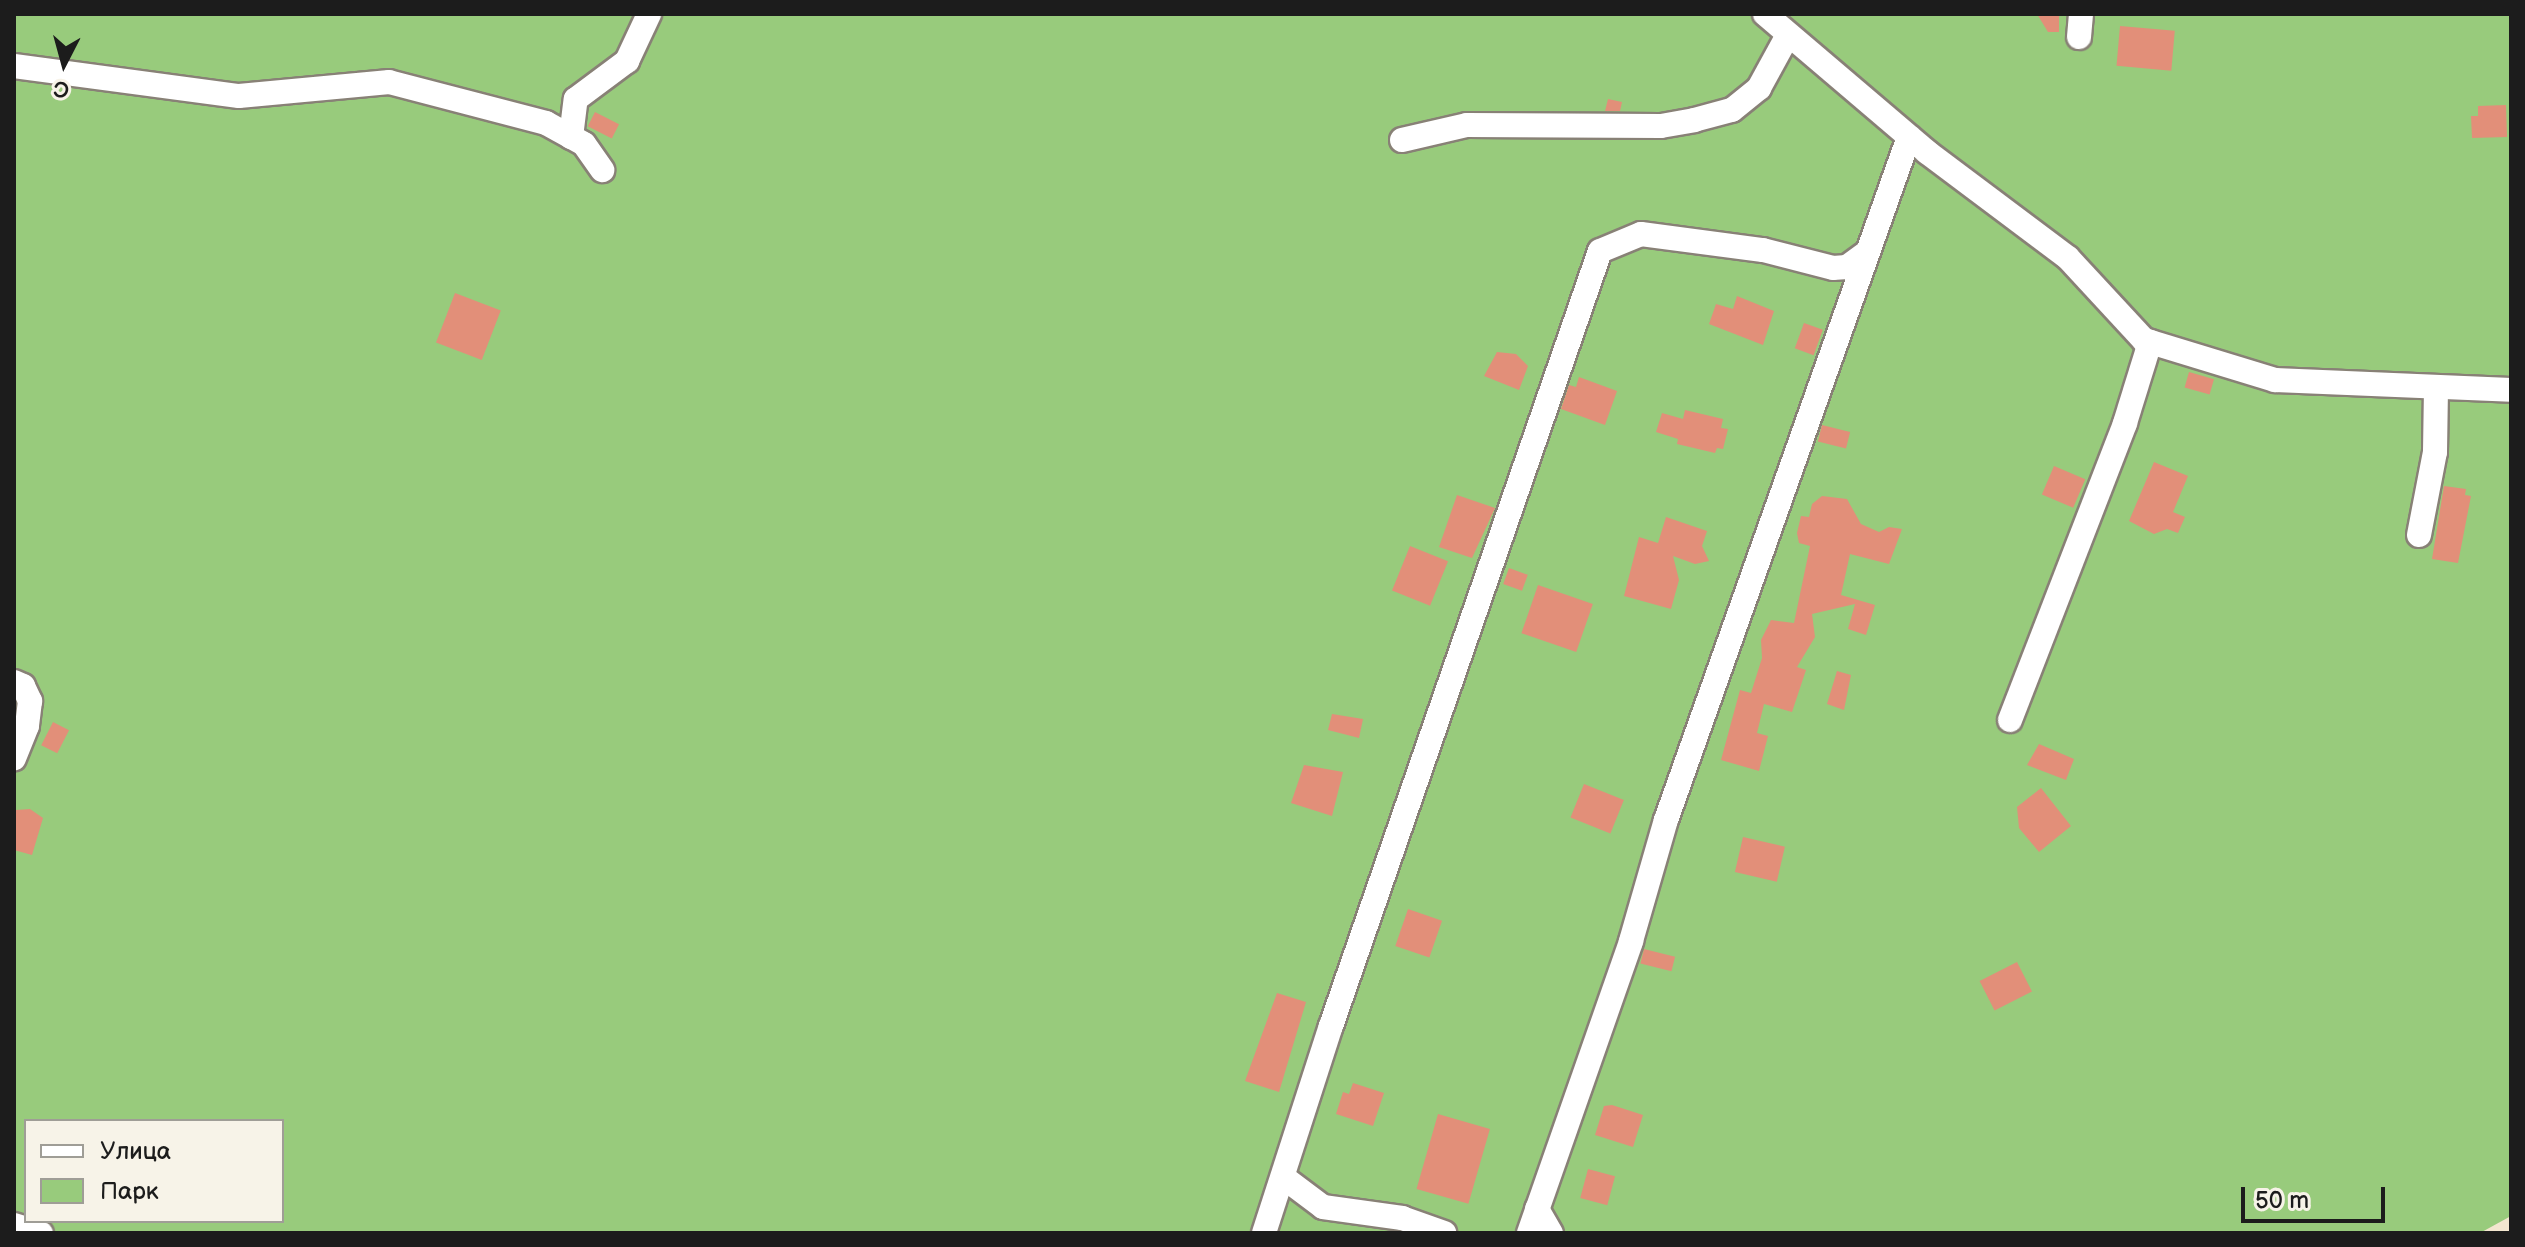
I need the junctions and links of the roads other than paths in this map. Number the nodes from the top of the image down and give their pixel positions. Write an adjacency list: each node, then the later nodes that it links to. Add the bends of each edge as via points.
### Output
1 (649, 14): 5 (street, via 627,61 576,99)
2 (1765, 14): 3 (street)
3 (1788, 35): 6 (street); 7 (street, via 1759,88 1732,110 1661,126 1467,125)
4 (14, 66): 5 (street, via 239,96 389,82 502,109)
5 (571, 137): 8 (street, via 584,144)
6 (1909, 137): 9 (street); 10 (street, via 2068,258 2128,326)
7 (1402, 140)
8 (602, 170)
9 (1865, 254): 17 (street, via 1847,267 1833,268 1763,250 1641,234 1600,251); 18 (street, via 1666,820 1631,941)
10 (2150, 342): 11 (street, via 2275,380); 15 (street, via 2125,423)
11 (2436, 388): 12 (street); 13 (street, via 2435,452)
12 (2511, 390)
13 (2419, 535)
14 (14, 682): 16 (street, via 23,686 30,701)
15 (2010, 720)
16 (14, 759)
17 (1283, 1177): 21 (street); 22 (street, via 1323,1207 1402,1218)
18 (1537, 1209): 23 (street); 24 (street)
19 (14, 1225): 20 (street)
20 (41, 1233)
21 (1264, 1233)
22 (1444, 1233)
23 (1529, 1233)
24 (1551, 1233)

